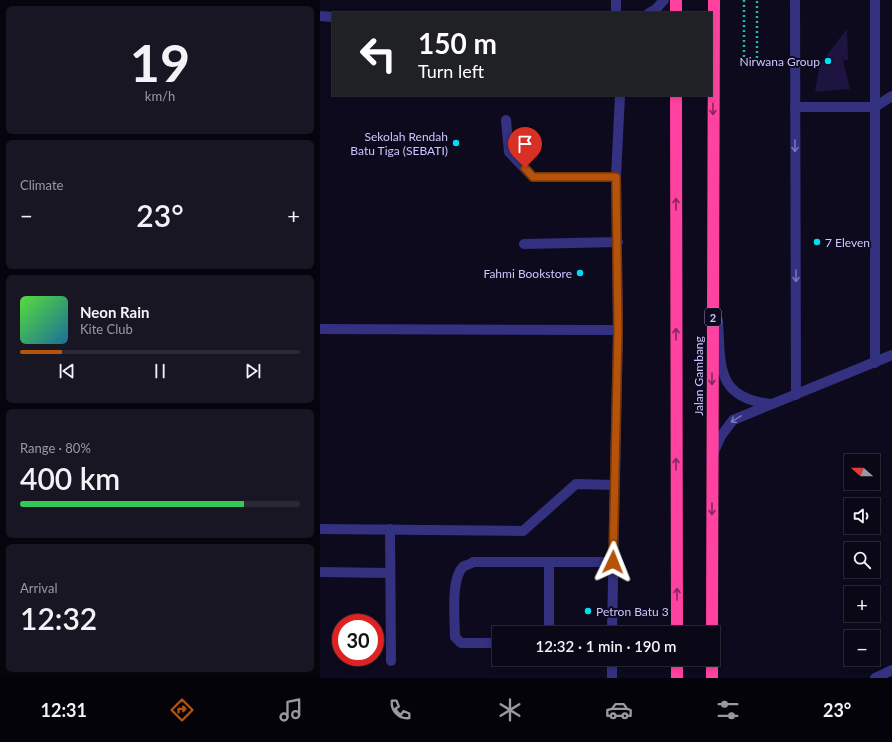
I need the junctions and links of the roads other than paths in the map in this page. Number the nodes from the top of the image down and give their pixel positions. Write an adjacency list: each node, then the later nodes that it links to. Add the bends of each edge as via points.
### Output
1 (616, 0): 7 (street)
2 (664, 0): 8 (street)
3 (676, 0): 9 (highway)
4 (714, 0): 20 (highway, Jalan Gambang / 2, one-way to 20)
5 (795, 0): 15 (street)
6 (875, 0): 16 (street)
7 (616, 12)
8 (651, 12)
9 (676, 12)
10 (320, 16): 11 (street)
11 (332, 17)
12 (620, 96): 18 (street)
13 (676, 96): 38 (highway, Jalan Gambang, one-way to 13)
14 (892, 96): 16 (street)
15 (795, 107): 16 (street); 26 (street, one-way to 26)
16 (875, 107): 25 (street)
17 (506, 120): 18 (street, via 509,152 533,177)
18 (616, 177): 19 (street)
19 (618, 242): 21 (street); 23 (street)
20 (714, 242): 27 (street, via 721,368 724,378 730,387 747,399); 28 (highway, Jalan Gambang / 2, one-way to 28)
21 (524, 244)
22 (320, 330): 23 (street)
23 (618, 330): 29 (street)
24 (892, 356): 25 (street)
25 (876, 363): 26 (street)
26 (796, 395): 27 (street)
27 (772, 404): 28 (street, one-way to 28, via 733,420 721,436)
28 (712, 458): 39 (highway, Jalan Gambang / 2, one-way to 39)
29 (615, 485): 31 (street, via 576,484 523,531); 33 (street)
30 (320, 529): 31 (street)
31 (390, 529): 35 (street)
32 (549, 562): 33 (street); 36 (street); 40 (street, via 473,562 464,567 455,587 455,637 461,643)
33 (613, 562): 37 (street)
34 (320, 572): 35 (street)
35 (390, 573): 41 (street)
36 (549, 626)
37 (612, 626)
38 (677, 626)
39 (712, 626)
40 (492, 643)
41 (391, 661)
42 (612, 666): 46 (street)
43 (677, 666): 47 (highway)
44 (712, 666): 48 (highway)
45 (892, 670): 49 (street)
46 (612, 678)
47 (677, 678)
48 (712, 678)
49 (875, 678)

